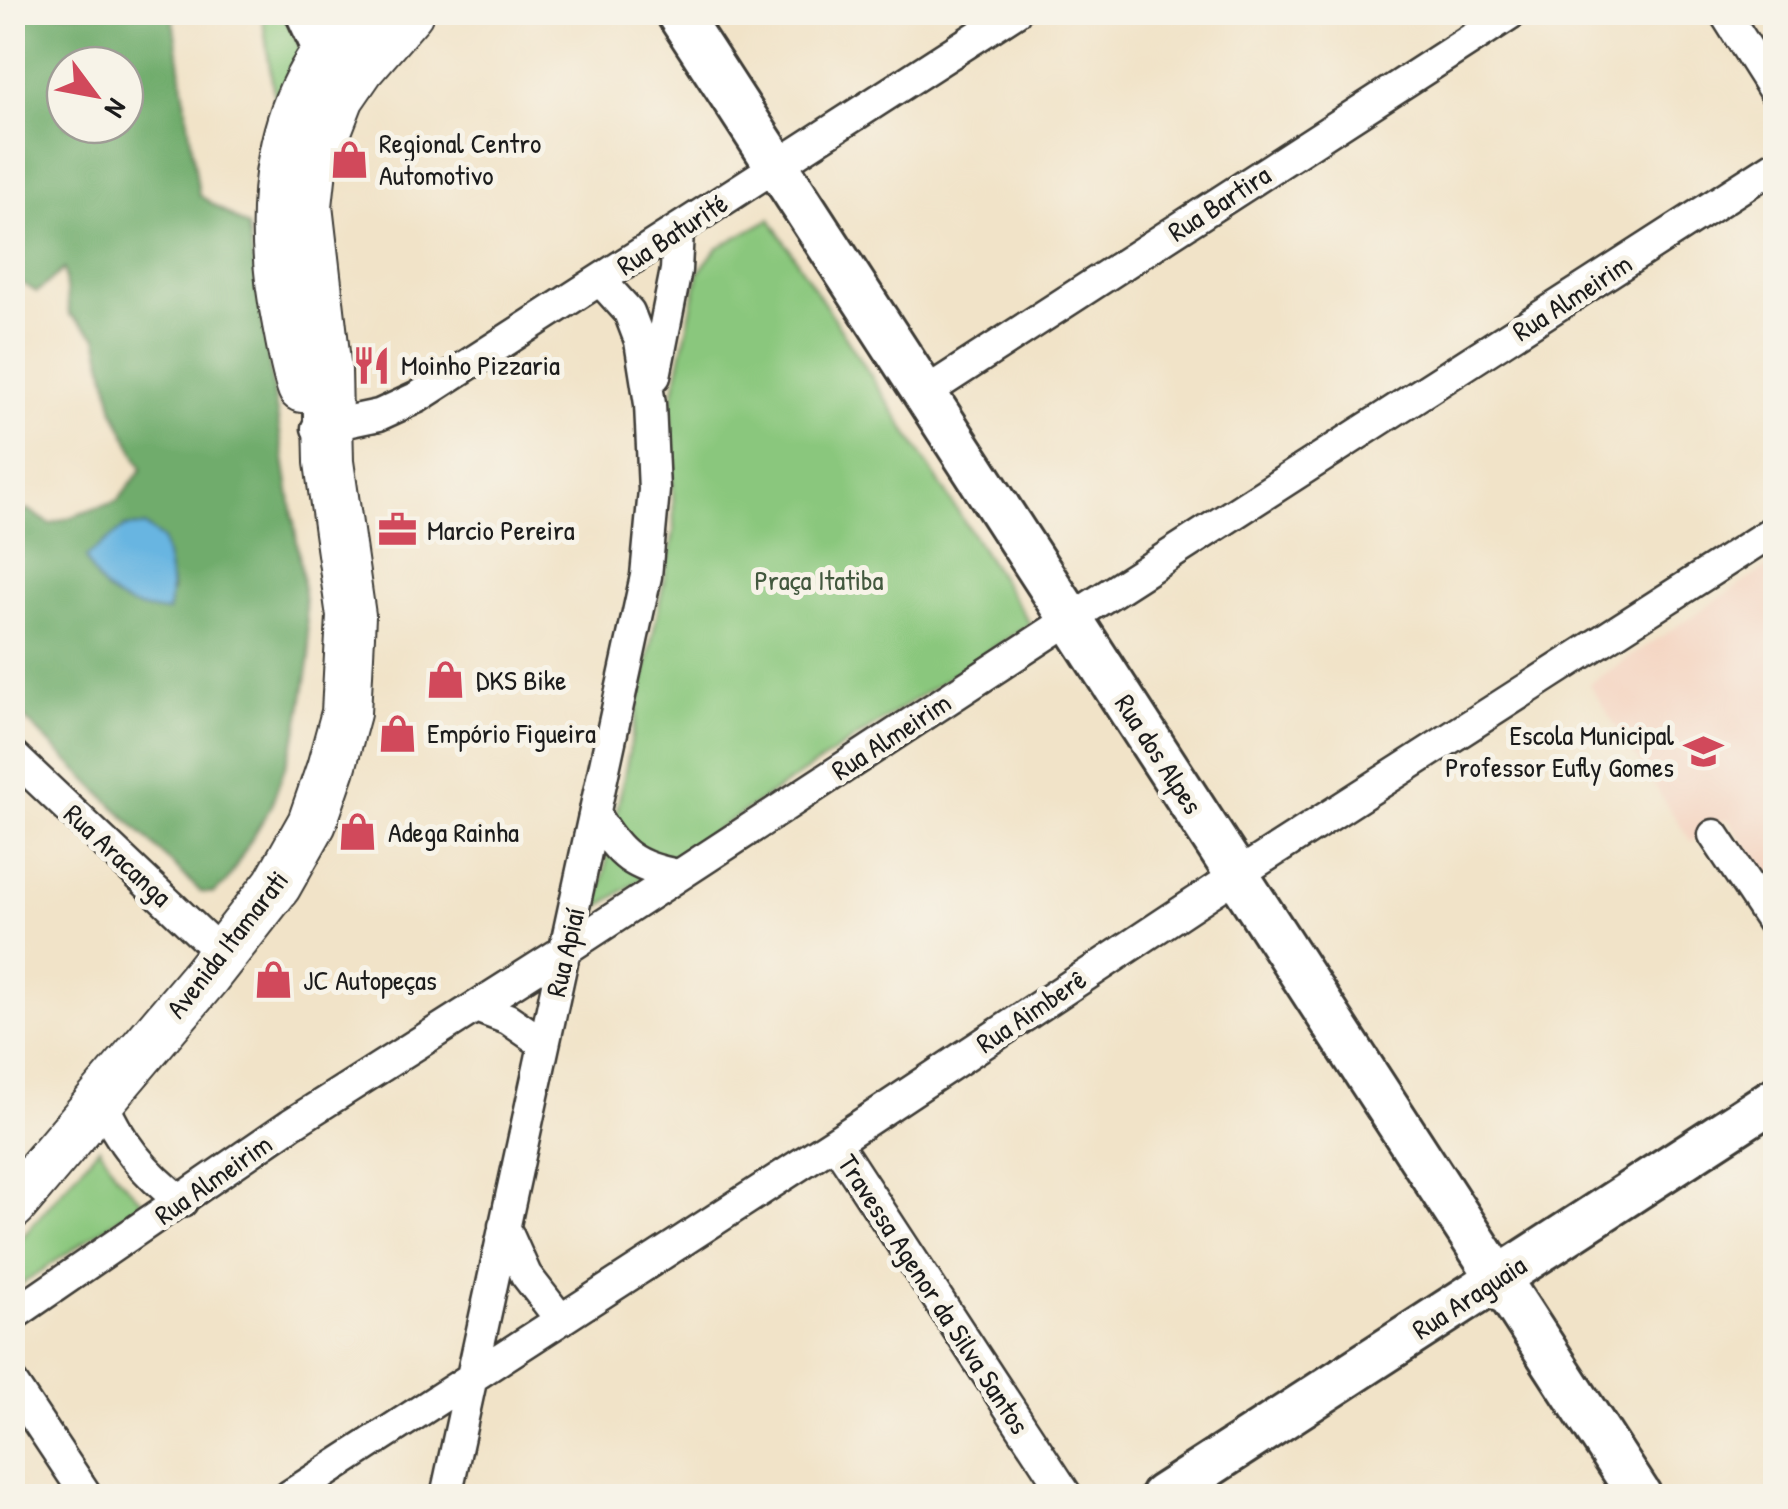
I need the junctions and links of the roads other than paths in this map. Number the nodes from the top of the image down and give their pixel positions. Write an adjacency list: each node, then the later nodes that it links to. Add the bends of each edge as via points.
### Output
1 (366, 12): 7 (main road, Avenida Itamarati, via 349,26)
2 (409, 12): 11 (main road, Avenida Itamarati, via 340,97)
3 (677, 12): 10 (street, Rua dos Alpes)
4 (1015, 12): 10 (street, Rua Baturité)
5 (1513, 12): 14 (street, Rua Bartira)
6 (1724, 12): 8 (street)
7 (316, 33): 11 (main road, via 331,77 314,132); 16 (main road, Avenida Itamarati, via 275,208 277,265 298,376)
8 (1776, 94)
9 (1776, 165): 18 (street, Rua Almeirim)
10 (777, 166): 12 (street, Rua Baturité); 14 (street, Rua dos Alpes)
11 (312, 169): 16 (main road, Avenida Itamarati, via 310,248 327,371)
12 (678, 230): 13 (street, Rua Baturité); 15 (street, Rua Apiaí)
13 (600, 280): 15 (street, Rua Apiaí, via 635,324); 16 (street, Rua Baturité, via 418,397)
14 (925, 394): 18 (street, Rua dos Alpes)
15 (650, 404): 20 (street, Rua Apiaí, via 654,490 646,576)
16 (325, 438): 26 (main road, Avenida Itamarati, via 352,616 346,713 312,823 277,885)
17 (1776, 529): 22 (street, Rua Aimberê)
18 (1072, 618): 22 (street, Rua dos Alpes); 23 (street, Rua Almeirim)
19 (17, 769): 26 (street, Rua Aracanga)
20 (596, 817): 23 (street, via 622,854); 25 (street, Rua Apiaí)
21 (1714, 835): 24 (street)
22 (1237, 874): 31 (street, Rua Aimberê); 35 (street, Rua dos Alpes)
23 (678, 875): 25 (street, Rua Almeirim)
24 (1776, 928)
25 (566, 950): 27 (street, Rua Almeirim); 28 (street, Rua Apiaí)
26 (223, 954): 30 (main road, Avenida Itamarati)
27 (476, 1007): 28 (street); 32 (street, Rua Almeirim)
28 (544, 1044): 34 (street, Rua Apiaí)
29 (1776, 1098): 35 (street, Rua Araguaia)
30 (101, 1099): 32 (street, via 135,1160); 33 (main road, Avenida Itamarati)
31 (835, 1142): 37 (street, Rua Aimberê); 43 (street, Travessa Agenor da Silva Santos)
32 (182, 1202): 36 (street, Rua Almeirim)
33 (12, 1204)
34 (504, 1226): 37 (street, via 526,1275); 38 (street, Rua Apiaí)
35 (1498, 1278): 44 (street, Rua Araguaia); 45 (street, Rua dos Alpes)
36 (12, 1316)
37 (560, 1320): 38 (street, Rua Aimberê)
38 (474, 1376): 41 (street, Rua Aimberê); 42 (street, Rua Apiaí)
39 (12, 1383): 40 (street)
40 (87, 1496)
41 (289, 1496)
42 (446, 1496)
43 (1067, 1496)
44 (1162, 1496)
45 (1640, 1496)

